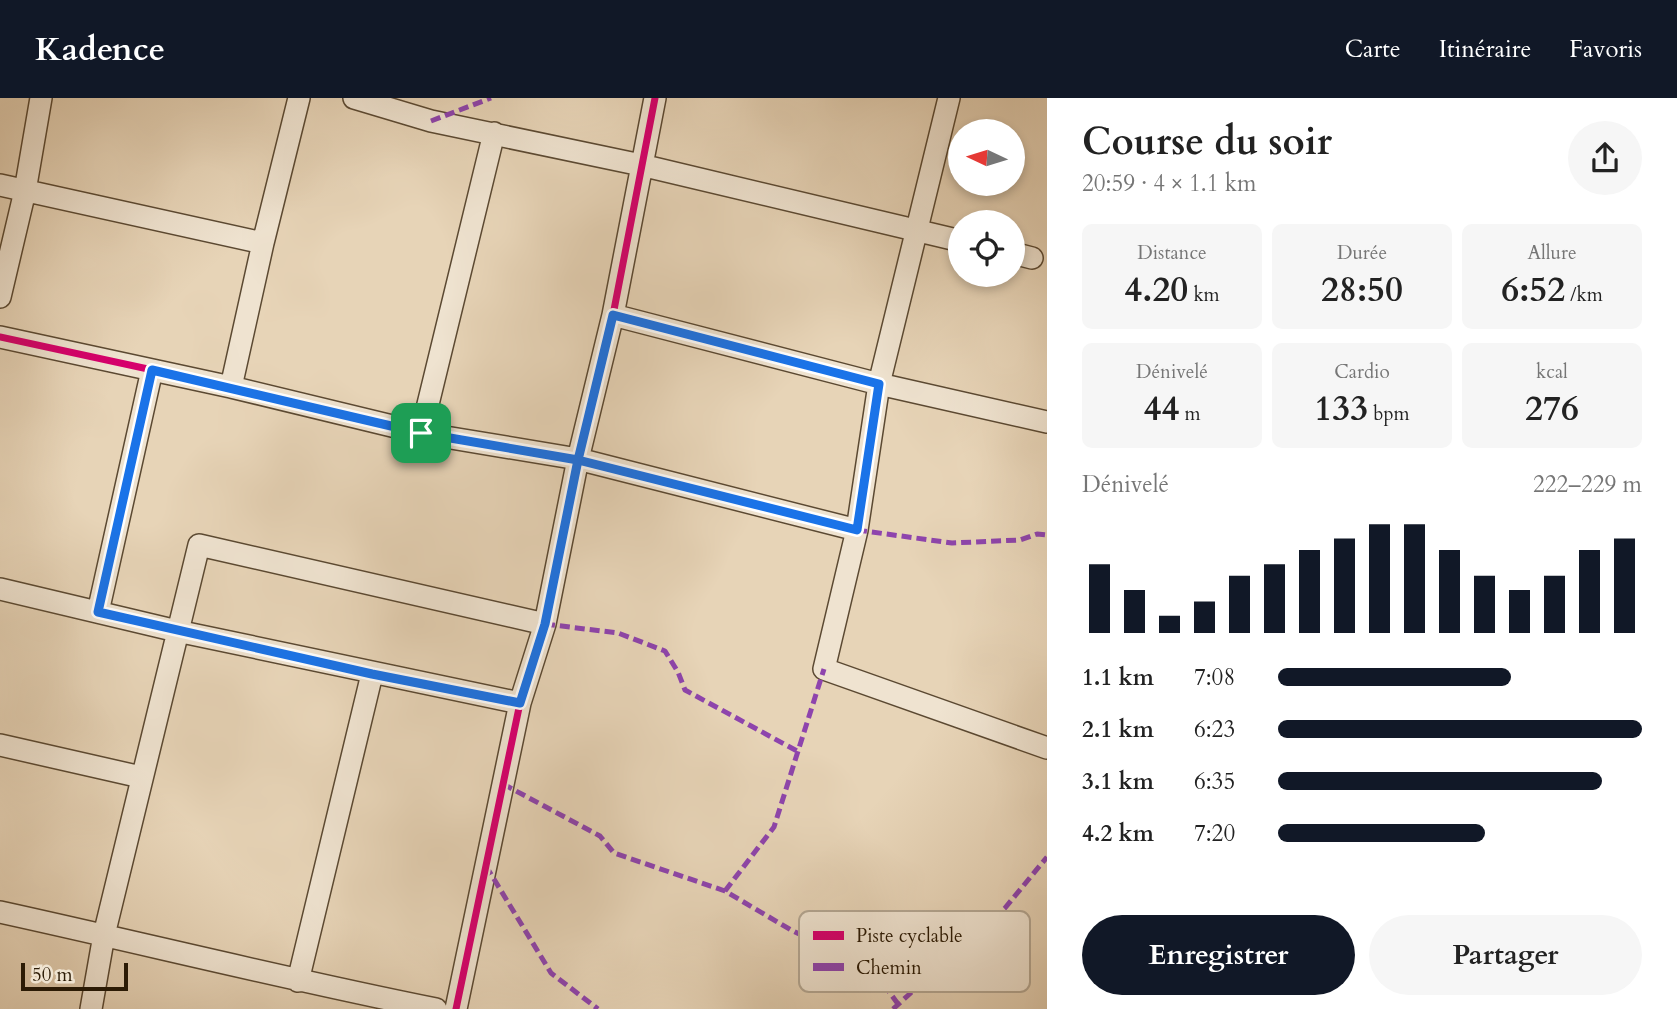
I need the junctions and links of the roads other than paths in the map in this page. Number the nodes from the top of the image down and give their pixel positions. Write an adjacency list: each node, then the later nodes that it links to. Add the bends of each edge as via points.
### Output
1 (41, 98): 9 (street)
2 (299, 98): 12 (street)
3 (354, 98): 6 (street, via 431,121)
4 (655, 98): 7 (street)
5 (950, 98): 10 (street)
6 (494, 133): 7 (street); 20 (street)
7 (641, 165): 10 (street); 14 (street)
8 (0, 185): 9 (street)
9 (25, 191): 12 (street); 13 (street)
10 (915, 230): 11 (street); 17 (street)
11 (948, 238)
12 (262, 243): 18 (street)
13 (0, 297)
14 (613, 315): 17 (street); 21 (street)
15 (0, 337): 16 (street)
16 (152, 370): 18 (street); 24 (street)
17 (879, 384): 19 (street); 22 (street)
18 (231, 387): 20 (street)
19 (1047, 422)
20 (421, 433): 21 (street)
21 (578, 460): 22 (street); 25 (street)
22 (857, 530): 30 (street, via 824,669)
23 (0, 589): 24 (street)
24 (98, 612): 26 (street)
25 (545, 624): 26 (street, via 200,545); 28 (street)
26 (177, 631): 27 (street); 31 (street)
27 (372, 674): 28 (street); 34 (street)
28 (520, 703): 37 (street)
29 (0, 745): 31 (street)
30 (1047, 748)
31 (141, 777): 33 (street)
32 (0, 912): 33 (street)
33 (104, 935): 34 (street); 35 (street)
34 (298, 981): 36 (street)
35 (91, 1009)
36 (436, 1009)
37 (456, 1009)

